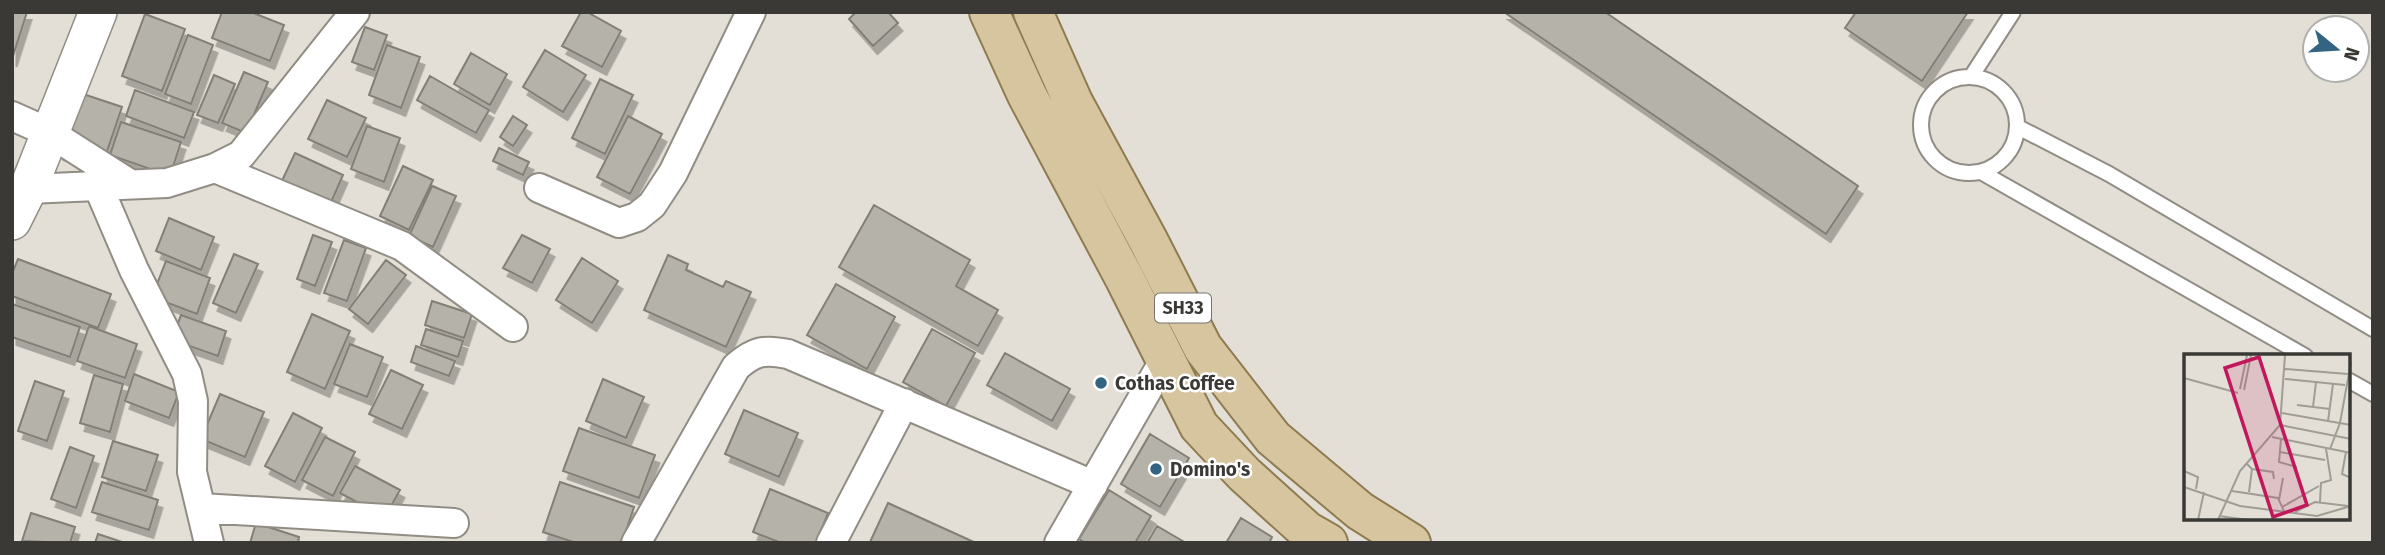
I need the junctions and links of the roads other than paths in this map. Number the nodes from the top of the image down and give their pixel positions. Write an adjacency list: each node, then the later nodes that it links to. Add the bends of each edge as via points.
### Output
1 (98, 12): 10 (street)
2 (355, 12): 11 (street, via 241,155)
3 (751, 12): 15 (street, via 673,173 652,205 619,223)
4 (989, 12): 20 (main road, SH33, via 1027,95)
5 (1033, 12): 32 (main road, SH33, via 1073,102 1203,348 1273,438 1360,512)
6 (2012, 12): 7 (lane)
7 (1971, 77): 9 (lane, via 1987,79 2000,88 2017,110); 12 (lane, via 1957,77 1931,93 1921,122 1928,151 1939,163 1951,170)
8 (12, 116): 10 (street)
9 (2018, 127): 12 (lane, via 2007,156); 18 (lane, via 2109,174)
10 (50, 134): 13 (street); 16 (street)
11 (215, 168): 13 (street, via 167,183); 17 (street, via 402,246)
12 (1981, 172): 19 (lane)
13 (130, 184): 14 (street)
14 (98, 186): 16 (street); 25 (street, via 187,374 193,401 192,472)
15 (539, 188)
16 (20, 205)
17 (513, 327)
18 (2373, 329)
19 (2303, 354)
20 (1165, 359): 24 (street); 27 (main road, SH33, via 1199,426)
21 (2350, 381): 22 (lane)
22 (2373, 394)
23 (904, 403): 24 (street); 29 (street, via 788,354 768,350 748,356 736,368); 30 (street)
24 (1093, 485): 31 (street)
25 (201, 508): 26 (street); 28 (street)
26 (454, 523)
27 (1312, 539)
28 (209, 543)
29 (636, 543)
30 (831, 543)
31 (1059, 543)
32 (1411, 543)

